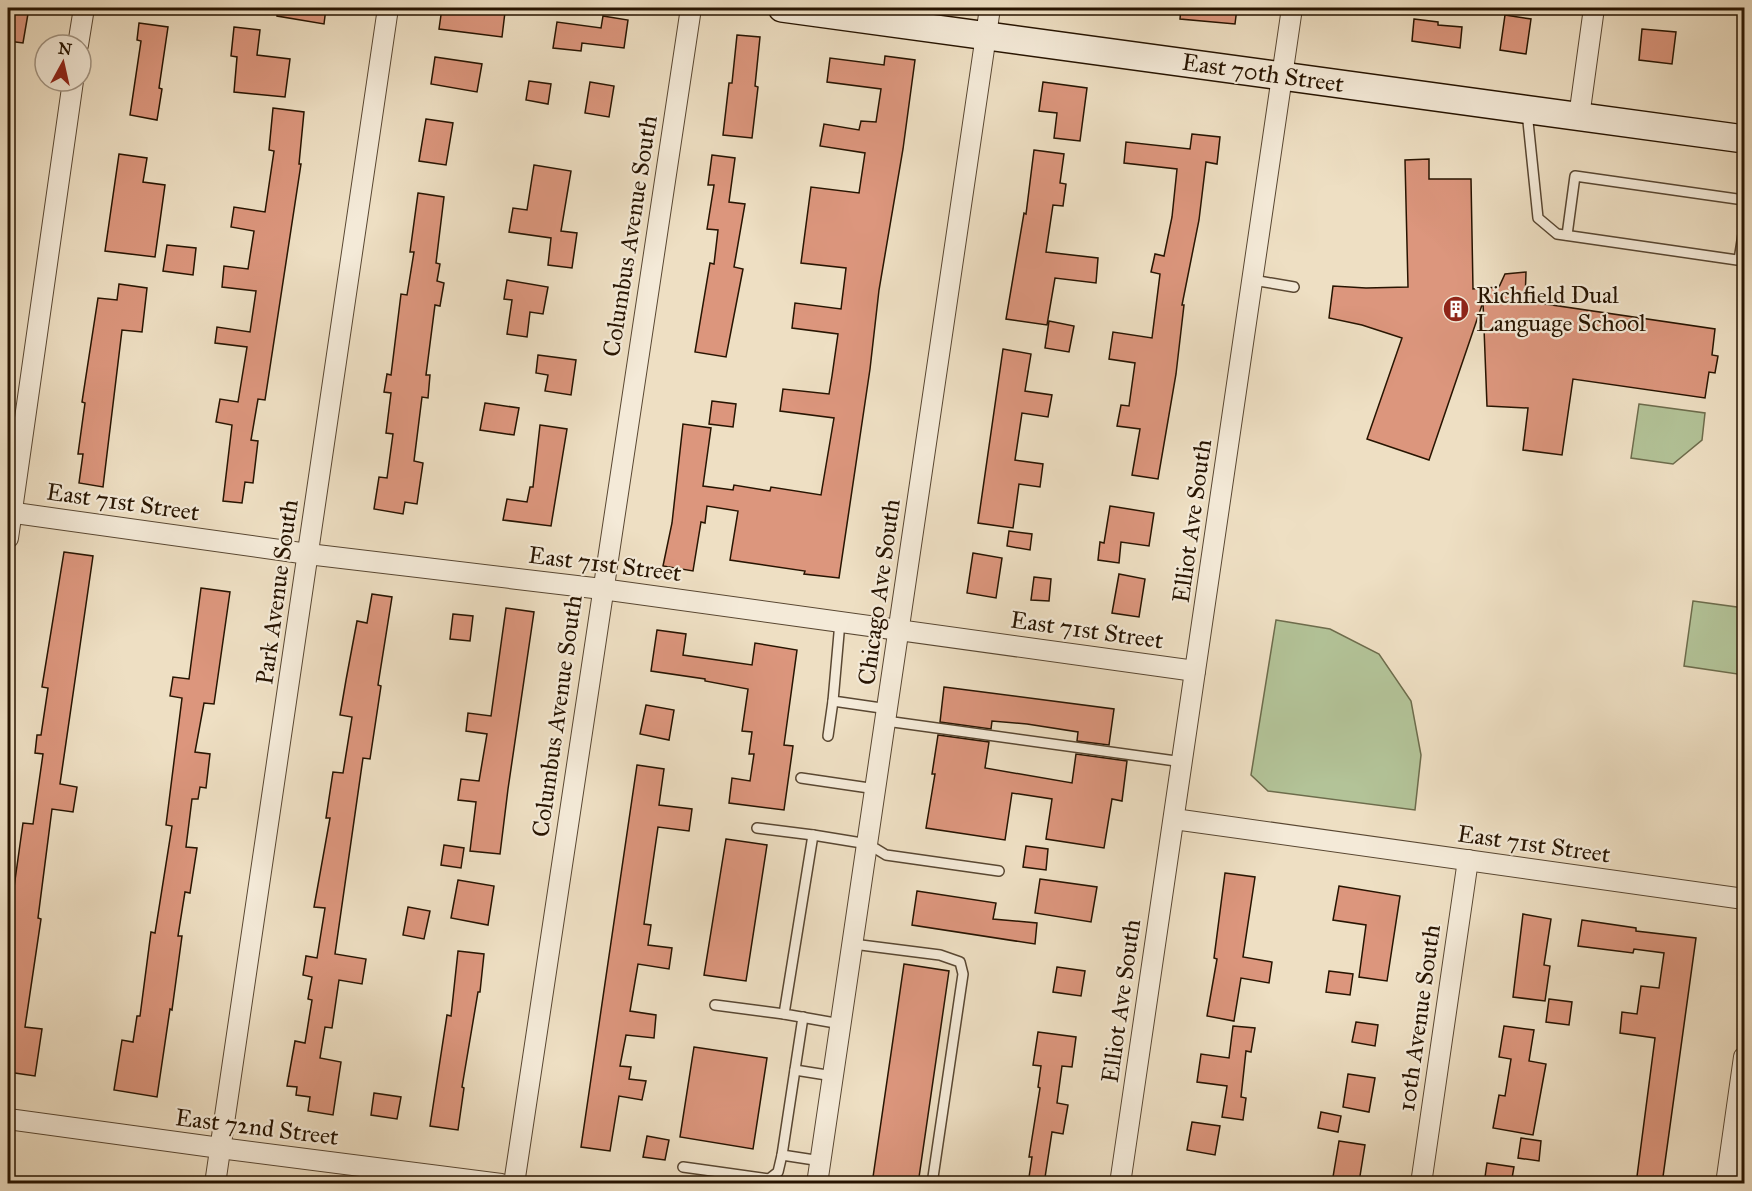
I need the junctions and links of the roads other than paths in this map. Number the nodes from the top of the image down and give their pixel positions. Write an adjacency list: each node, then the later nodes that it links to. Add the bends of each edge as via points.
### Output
1 (84, 8): 8 (street)
2 (388, 8): 23 (street, Park Avenue South)
3 (691, 8): 24 (street, Columbus Avenue South)
4 (782, 8): 9 (street, East 70th Street)
5 (990, 8): 9 (street, Chicago Ave South)
6 (1292, 8): 10 (street, Elliot Ave South)
7 (1594, 8): 13 (street)
8 (80, 33)
9 (986, 35): 10 (street, East 70th Street); 26 (street, Chicago Ave South)
10 (1283, 75): 12 (street, East 70th Street); 19 (street, Elliot Ave South)
11 (71, 93): 21 (street)
12 (1527, 109): 13 (street, East 70th Street); 17 (lane, via 1538,218 1557,234)
13 (1579, 117): 14 (street, East 70th Street)
14 (1744, 139)
15 (1744, 200): 17 (lane, via 1575,176)
16 (1744, 228): 18 (lane)
17 (1567, 236): 18 (lane)
18 (1742, 261)
19 (1253, 280): 20 (lane); 27 (street, Elliot Ave South)
20 (1294, 286)
21 (9, 512): 22 (street); 23 (street, East 71st Street)
22 (8, 538)
23 (308, 554): 24 (street, East 71st Street); 50 (street, Park Avenue South)
24 (602, 589): 25 (street, East 71st Street); 56 (street, Columbus Avenue South)
25 (840, 622): 26 (street, East 71st Street); 28 (lane)
26 (898, 630): 27 (street, East 71st Street); 29 (street, Chicago Ave South)
27 (1195, 671): 31 (street, Elliot Ave South)
28 (832, 701): 29 (lane); 30 (lane)
29 (887, 715): 31 (lane); 33 (street, Chicago Ave South)
30 (828, 736)
31 (1183, 762): 34 (street, Elliot Ave South)
32 (801, 778): 33 (lane)
33 (876, 789): 37 (street, Chicago Ave South)
34 (1174, 819): 38 (street, East 71st Street); 59 (street, Elliot Ave South)
35 (757, 828): 36 (lane)
36 (813, 835): 37 (lane); 43 (lane)
37 (868, 844): 39 (lane, via 886,855); 41 (street, Chicago Ave South)
38 (1468, 860): 40 (street, East 71st Street); 60 (street, 10th Avenue South)
39 (999, 871)
40 (1744, 899)
41 (853, 944): 45 (street, Chicago Ave South); 58 (lane, via 940,955 960,962 963,974)
42 (715, 1005): 43 (lane)
43 (784, 1014): 44 (lane)
44 (803, 1017): 45 (lane); 47 (lane)
45 (841, 1024): 48 (street, Chicago Ave South)
46 (1744, 1057): 61 (street)
47 (795, 1070): 48 (lane); 51 (lane)
48 (833, 1076): 52 (street, Chicago Ave South)
49 (8, 1119): 50 (street, East 72nd Street)
50 (220, 1148): 54 (street, Park Avenue South); 55 (street, East 72nd Street)
51 (782, 1155): 52 (lane); 53 (lane, via 778,1172 769,1179)
52 (820, 1161): 57 (street, Chicago Ave South)
53 (682, 1167)
54 (215, 1184)
55 (501, 1184)
56 (514, 1184)
57 (817, 1184)
58 (932, 1184)
59 (1120, 1184)
60 (1421, 1184)
61 (1726, 1184)

